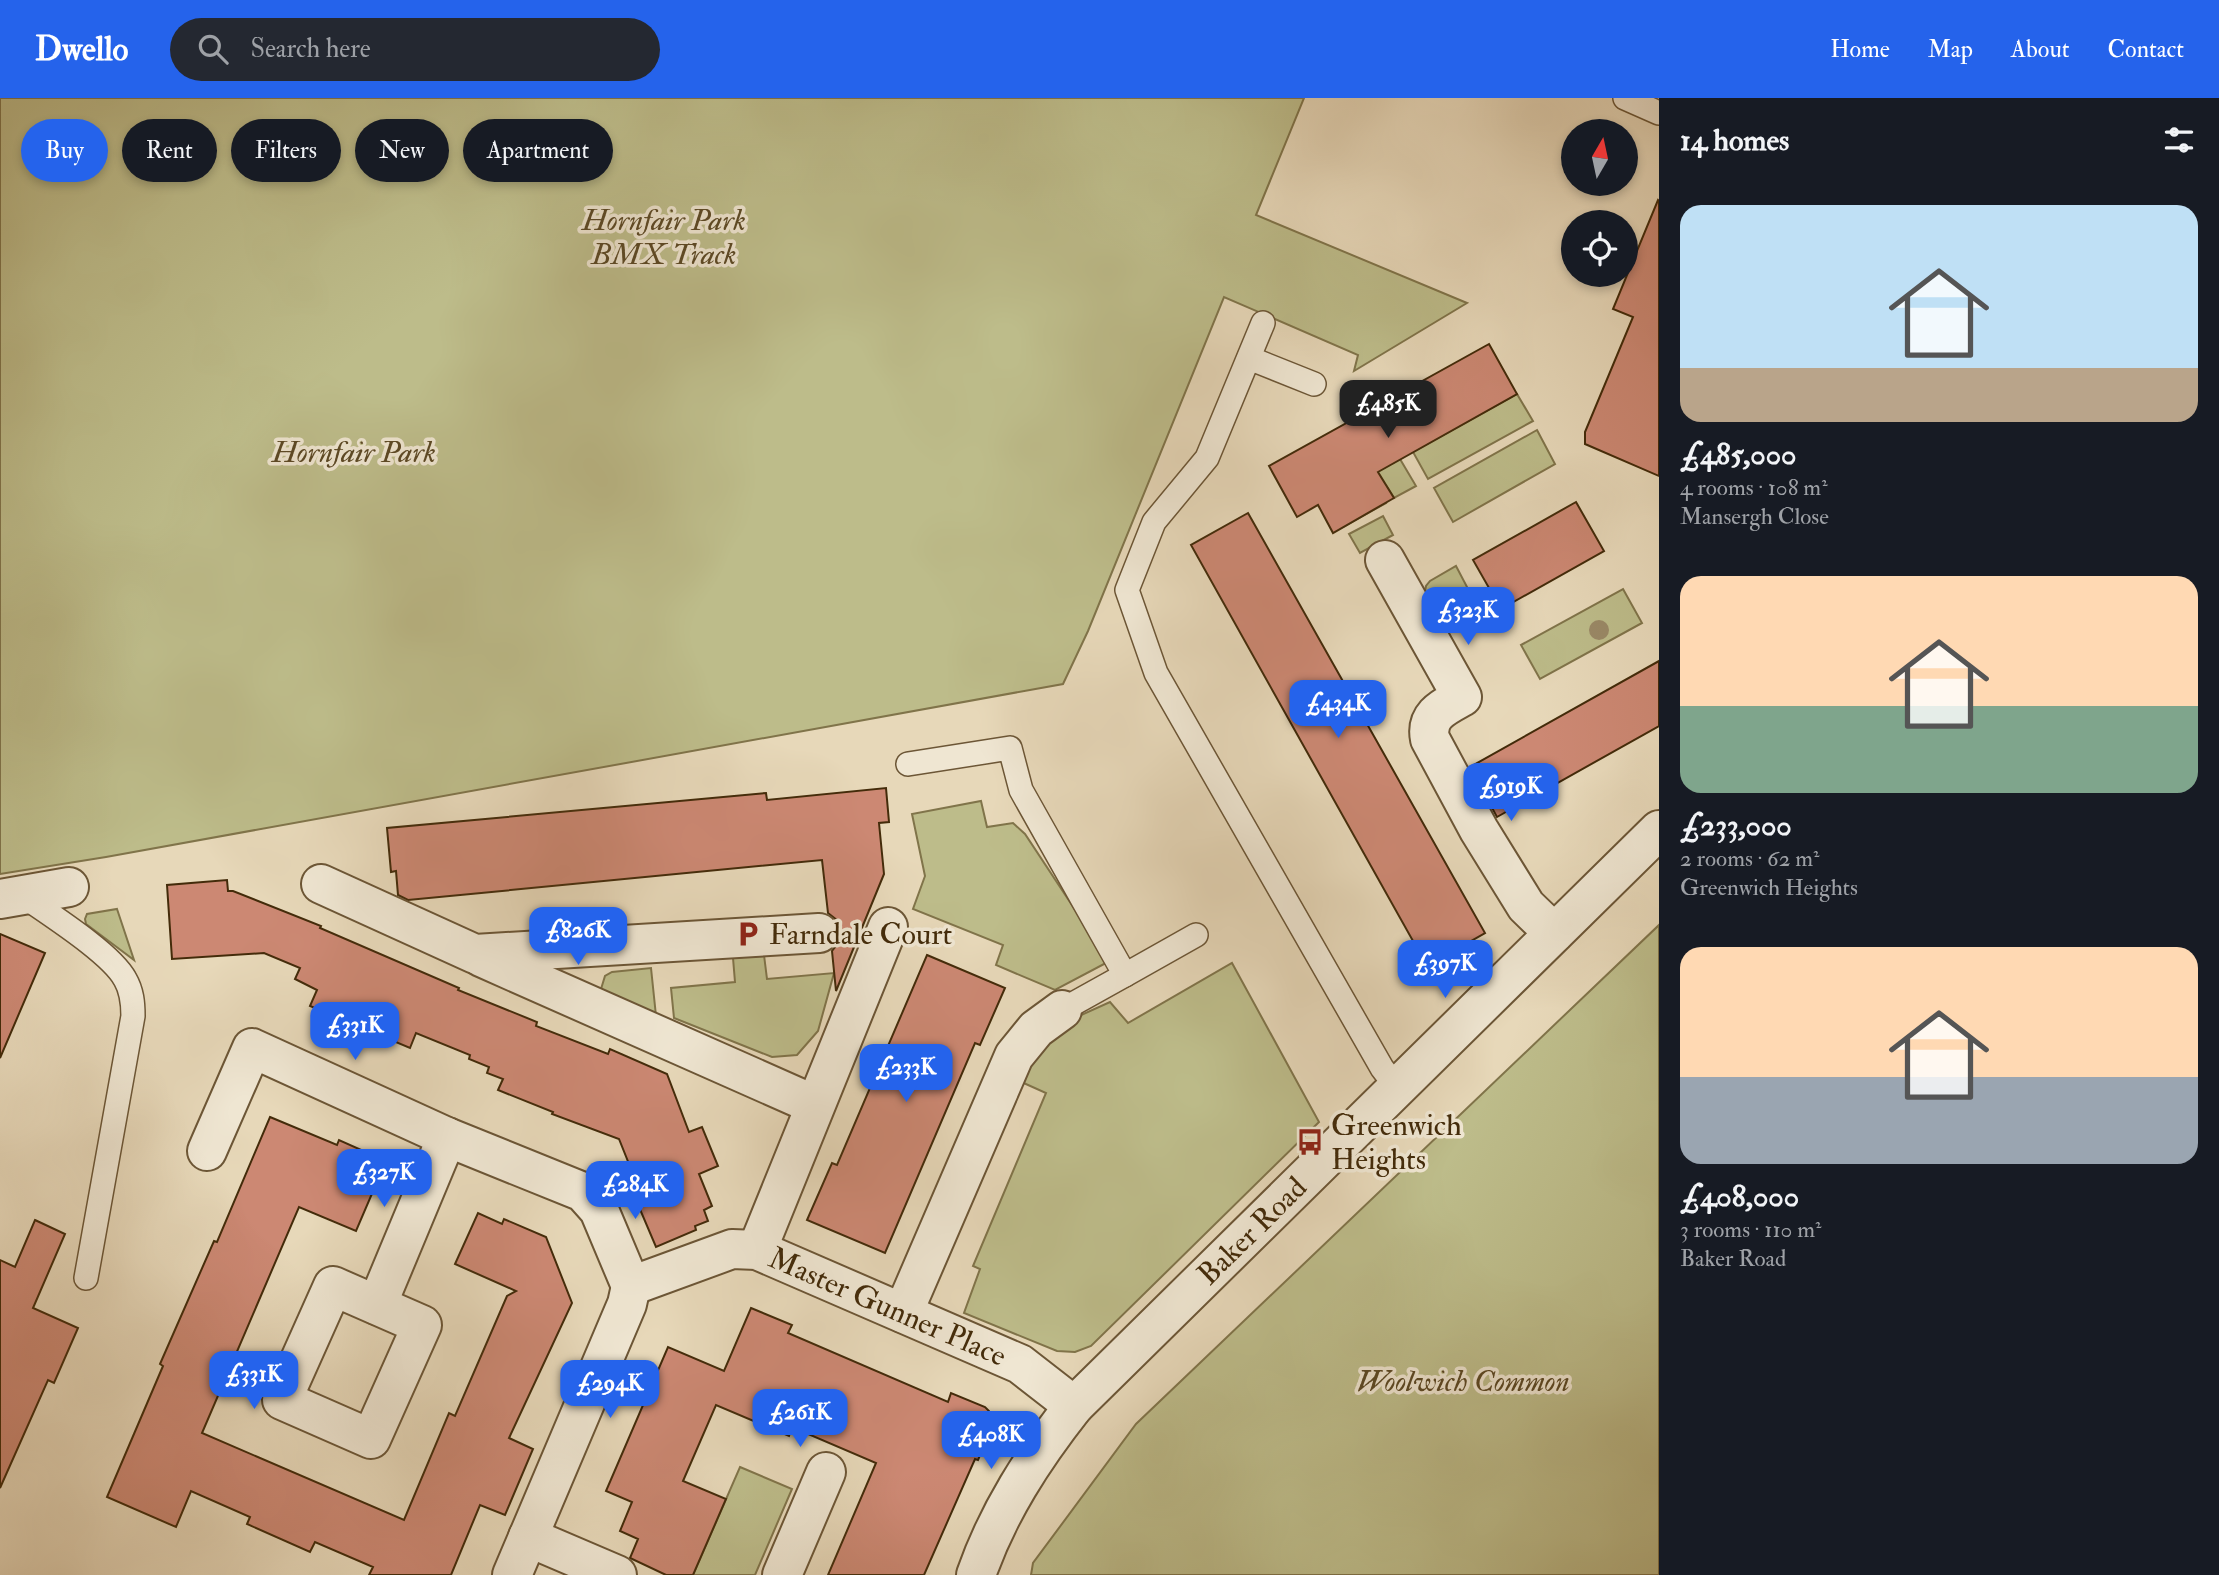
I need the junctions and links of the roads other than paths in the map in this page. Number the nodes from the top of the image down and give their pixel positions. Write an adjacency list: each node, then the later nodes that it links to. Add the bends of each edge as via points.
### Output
1 (1625, 98): 2 (lane)
2 (1659, 113)
3 (1263, 323): 4 (lane)
4 (1249, 358): 5 (lane); 19 (lane, via 1207,458 1154,522 1127,590 1156,673)
5 (1314, 384)
6 (1385, 559): 14 (street, via 1462,697 1437,711 1428,729 1430,739 1526,906)
7 (908, 764): 17 (lane, via 1010,748 1021,790)
8 (1659, 830): 14 (street, Baker Road)
9 (321, 884): 16 (street)
10 (69, 887): 11 (street)
11 (11, 897): 24 (lane, via 114,964 131,989 134,1016)
12 (888, 927): 20 (street, Master Gunner Place)
13 (819, 933): 16 (street)
14 (1554, 933): 19 (street, Baker Road)
15 (1196, 935): 17 (lane)
16 (475, 954): 20 (street)
17 (1125, 975): 18 (lane)
18 (1062, 1010): 27 (street, via 1036,1028 1014,1056)
19 (1398, 1089): 28 (street, Baker Road)
20 (815, 1105): 23 (street, Master Gunner Place)
21 (447, 1137): 22 (street, via 252,1048); 25 (street, via 583,1192 599,1210); 26 (street)
22 (207, 1151)
23 (757, 1250): 25 (street, via 732,1249); 27 (street, Master Gunner Place)
24 (86, 1278)
25 (631, 1286): 30 (street)
26 (377, 1305)
27 (903, 1313): 28 (street, Master Gunner Place, via 1020,1364)
28 (1074, 1406): 34 (street, Baker Road, via 1020,1481)
29 (826, 1472): 33 (street)
30 (528, 1537): 31 (street); 32 (street)
31 (512, 1575)
32 (618, 1575)
33 (782, 1575)
34 (976, 1575)

